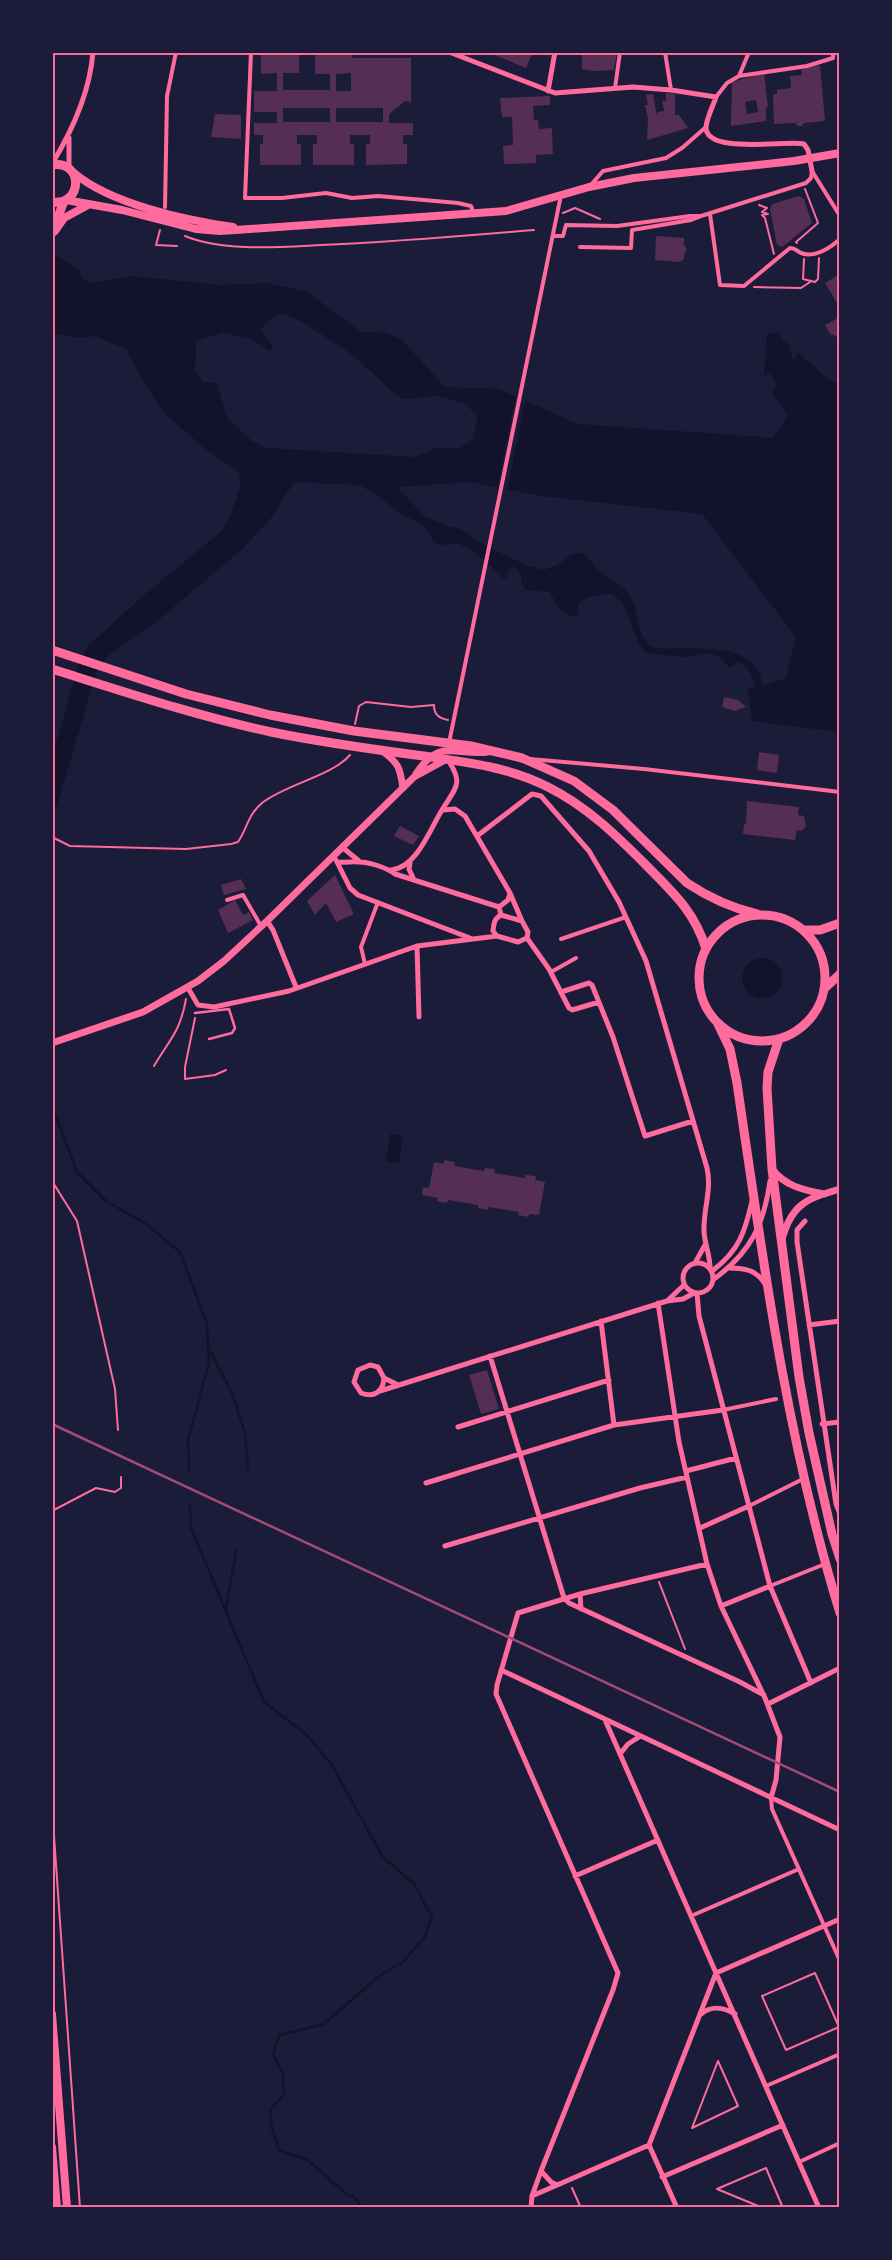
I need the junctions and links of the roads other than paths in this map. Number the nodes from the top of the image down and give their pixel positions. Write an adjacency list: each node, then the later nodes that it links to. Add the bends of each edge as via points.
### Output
1 (93, 52): 16 (street)
2 (176, 52): 29 (street, via 167,96)
3 (250, 52): 30 (street, via 246,198 326,193 352,198 378,196 458,203 471,206)
4 (449, 52): 13 (street)
5 (555, 52): 13 (street)
6 (620, 52): 11 (street)
7 (665, 52): 12 (street)
8 (749, 52): 10 (street)
9 (833, 52): 10 (street, via 833,58 807,66)
10 (739, 76): 14 (street, via 727,83)
11 (615, 88): 12 (street); 13 (street)
12 (671, 90): 14 (street)
13 (548, 91)
14 (716, 97): 15 (street)
15 (706, 127): 18 (street, via 715,140 726,142 750,146 804,144); 22 (street, via 666,158 603,171)
16 (69, 137): 19 (street); 20 (street)
17 (840, 153): 18 (main road)
18 (810, 158): 21 (street); 22 (main road, via 652,176)
19 (52, 164): 20 (highway, via 61,164)
20 (71, 170): 24 (highway, via 75,190); 34 (main road, via 84,181 115,196 163,212 196,222)
21 (812, 171): 27 (street); 31 (street, via 809,181 803,184)
22 (589, 187): 23 (main road)
23 (561, 195): 30 (main road, via 506,210); 36 (street)
24 (65, 201): 25 (highway); 26 (main road); 35 (highway)
25 (52, 202)
26 (90, 204): 34 (main road, via 196,229); 35 (main road, via 64,218)
27 (833, 205): 28 (street); 33 (street)
28 (840, 205)
29 (164, 207)
30 (474, 214): 34 (main road)
31 (710, 214): 32 (street); 37 (street, via 720,285 724,287 744,286 793,248 803,253 818,253)
32 (701, 216): 36 (street, via 617,226 566,225 563,236); 38 (street, via 632,230 631,248)
33 (840, 216)
34 (250, 229)
35 (52, 234)
36 (553, 238): 41 (street)
37 (840, 239)
38 (580, 247)
39 (52, 650): 41 (highway, via 186,694 270,715 354,731)
40 (52, 669): 42 (highway, via 185,711 270,732)
41 (449, 743): 43 (highway)
42 (382, 750): 46 (highway); 48 (main road, via 395,760 401,770)
43 (495, 751): 44 (highway); 46 (main road, via 476,753 447,749 439,752)
44 (522, 758): 49 (street, via 644,768); 62 (highway, via 574,781 613,810 694,888)
45 (447, 760): 46 (highway); 47 (street); 74 (highway, via 493,767 523,776 547,786 589,812 614,832 682,902 700,931)
46 (434, 762): 47 (street); 48 (main road)
47 (453, 768): 50 (street, via 458,781)
48 (403, 788): 52 (main road)
49 (840, 792)
50 (442, 810): 51 (street, via 462,811); 55 (street)
51 (477, 836): 58 (street); 64 (street, via 532,794 541,796 589,852)
52 (342, 847): 53 (main road); 54 (street)
53 (335, 859): 54 (street, via 345,863); 60 (street, via 353,892); 66 (main road)
54 (359, 861): 56 (street)
55 (410, 863): 56 (street); 57 (street)
56 (390, 870): 57 (street)
57 (414, 880): 61 (street)
58 (510, 893): 61 (street, via 508,900); 65 (street)
59 (227, 900): 66 (street, via 243,895)
60 (378, 902): 70 (street); 76 (street, via 361,947)
61 (499, 907): 63 (street)
62 (757, 914): 68 (highway, via 784,918); 74 (highway, via 727,925)
63 (501, 915): 65 (street); 69 (street, via 494,924 493,931)
64 (626, 917): 72 (street); 90 (street, via 647,963)
65 (522, 921): 71 (street, via 528,932)
66 (264, 923): 79 (street, via 273,930); 80 (main road, via 224,961)
67 (840, 924): 68 (highway, via 820,930)
68 (804, 930): 81 (highway, via 818,946 825,967)
69 (497, 936): 70 (street); 71 (street, via 518,942)
70 (470, 938): 73 (street)
71 (526, 938): 77 (street)
72 (561, 938)
73 (417, 946): 76 (street); 85 (street)
74 (706, 949): 86 (highway, via 700,968 700,988 703,1001)
75 (576, 958): 77 (street)
76 (365, 964): 79 (street)
77 (551, 972): 82 (street)
78 (840, 974): 81 (highway)
79 (296, 987): 80 (street, via 205,1007 198,1005)
80 (188, 988): 89 (main road, via 143,1012)
81 (825, 988): 88 (highway, via 817,1011 809,1022)
82 (561, 992): 83 (street, via 572,1010); 83 (street, via 589,983)
83 (599, 1002): 90 (street, via 645,1136)
84 (195, 1013): 87 (lane, via 228,1009 232,1015 235,1028 232,1033)
85 (419, 1018)
86 (717, 1022): 88 (highway, via 746,1039); 93 (highway, via 730,1049)
87 (209, 1038)
88 (779, 1039): 91 (highway, via 768,1072 767,1088)
89 (52, 1044)
90 (693, 1122): 98 (street, via 710,1180 704,1227)
91 (772, 1169): 94 (main road, via 788,1184); 96 (street, via 767,1205); 97 (highway)
92 (840, 1189): 94 (main road)
93 (753, 1193): 96 (highway); 101 (street, via 739,1241 728,1259)
94 (824, 1194): 97 (main road, via 796,1207 787,1221)
95 (804, 1221): 110 (street, via 798,1230 797,1242)
96 (760, 1226): 100 (street, via 746,1250); 104 (highway)
97 (781, 1242): 134 (highway, via 809,1433)
98 (706, 1244): 99 (street); 101 (street)
99 (695, 1263): 101 (street, via 706,1264); 103 (street, via 684,1272)
100 (729, 1268): 102 (street); 104 (street, via 756,1272)
101 (711, 1269): 102 (street)
102 (714, 1279): 105 (street, via 705,1292)
103 (684, 1285): 105 (street); 106 (street)
104 (770, 1291): 127 (highway)
105 (695, 1293): 106 (street); 117 (street)
106 (667, 1301): 107 (street)
107 (658, 1304): 108 (street); 119 (street)
108 (601, 1321): 111 (street); 113 (street)
109 (840, 1321): 110 (street)
110 (809, 1325): 121 (street)
111 (490, 1356): 114 (street); 118 (street)
112 (384, 1378): 114 (street); 115 (street); 115 (street, via 381,1370 370,1365 363,1366 354,1375 356,1388 361,1393 367,1395)
113 (609, 1380): 118 (street); 122 (street)
114 (398, 1385): 115 (street)
115 (380, 1391)
116 (776, 1399): 117 (street)
117 (723, 1410): 119 (street); 125 (street)
118 (507, 1412): 123 (street); 124 (street)
119 (675, 1417): 122 (street); 126 (street)
120 (840, 1422): 121 (street)
121 (822, 1424): 130 (street)
122 (614, 1425): 124 (street)
123 (458, 1427)
124 (520, 1454): 128 (street); 131 (street)
125 (736, 1458): 126 (street); 129 (street)
126 (687, 1474): 131 (street); 132 (street)
127 (804, 1478): 129 (street); 136 (highway)
128 (426, 1483)
129 (748, 1506): 132 (street); 137 (street)
130 (840, 1514)
131 (539, 1518): 133 (street); 139 (street)
132 (700, 1528): 135 (street)
133 (445, 1546)
134 (840, 1559)
135 (706, 1564): 138 (street); 140 (street)
136 (825, 1564): 137 (street); 142 (highway)
137 (770, 1586): 140 (street); 147 (street)
138 (580, 1594): 139 (street); 141 (street)
139 (564, 1598): 141 (street); 144 (street, via 518,1612)
140 (721, 1606): 145 (street)
141 (581, 1609): 146 (street)
142 (840, 1613)
143 (840, 1668): 147 (street)
144 (501, 1670): 150 (street); 157 (street, via 496,1694)
145 (751, 1673): 146 (street, via 749,1679); 148 (street)
146 (740, 1682): 148 (street)
147 (811, 1683): 149 (street)
148 (764, 1695): 149 (street)
149 (768, 1704): 153 (street, via 778,1728 780,1747)
150 (606, 1722): 151 (street); 152 (street)
151 (639, 1737): 152 (street); 153 (street)
152 (620, 1754): 155 (street)
153 (771, 1798): 154 (street); 156 (street, via 772,1809)
154 (840, 1830)
155 (658, 1840): 157 (street); 158 (street)
156 (798, 1868): 158 (street); 160 (street)
157 (576, 1876): 173 (street, via 618,1978)
158 (691, 1916): 162 (street)
159 (840, 1919): 160 (street)
160 (824, 1926): 161 (street); 162 (street)
161 (840, 1961)
162 (716, 1973): 164 (street); 165 (street)
163 (52, 2014): 178 (main road)
164 (734, 2014): 165 (street, via 714,2008); 167 (street)
165 (699, 2016): 170 (street)
166 (840, 2054): 167 (street)
167 (766, 2086): 168 (street)
168 (783, 2125): 172 (street); 174 (street)
169 (840, 2144): 172 (street)
170 (649, 2145): 174 (street); 175 (street)
171 (52, 2147): 177 (main road)
172 (799, 2162): 181 (street)
173 (541, 2170): 175 (street); 176 (street)
174 (662, 2177): 180 (street)
175 (557, 2185): 176 (street)
176 (532, 2196): 179 (street)
177 (56, 2208)
178 (67, 2208)
179 (531, 2208)
180 (677, 2208)
181 (819, 2208)

